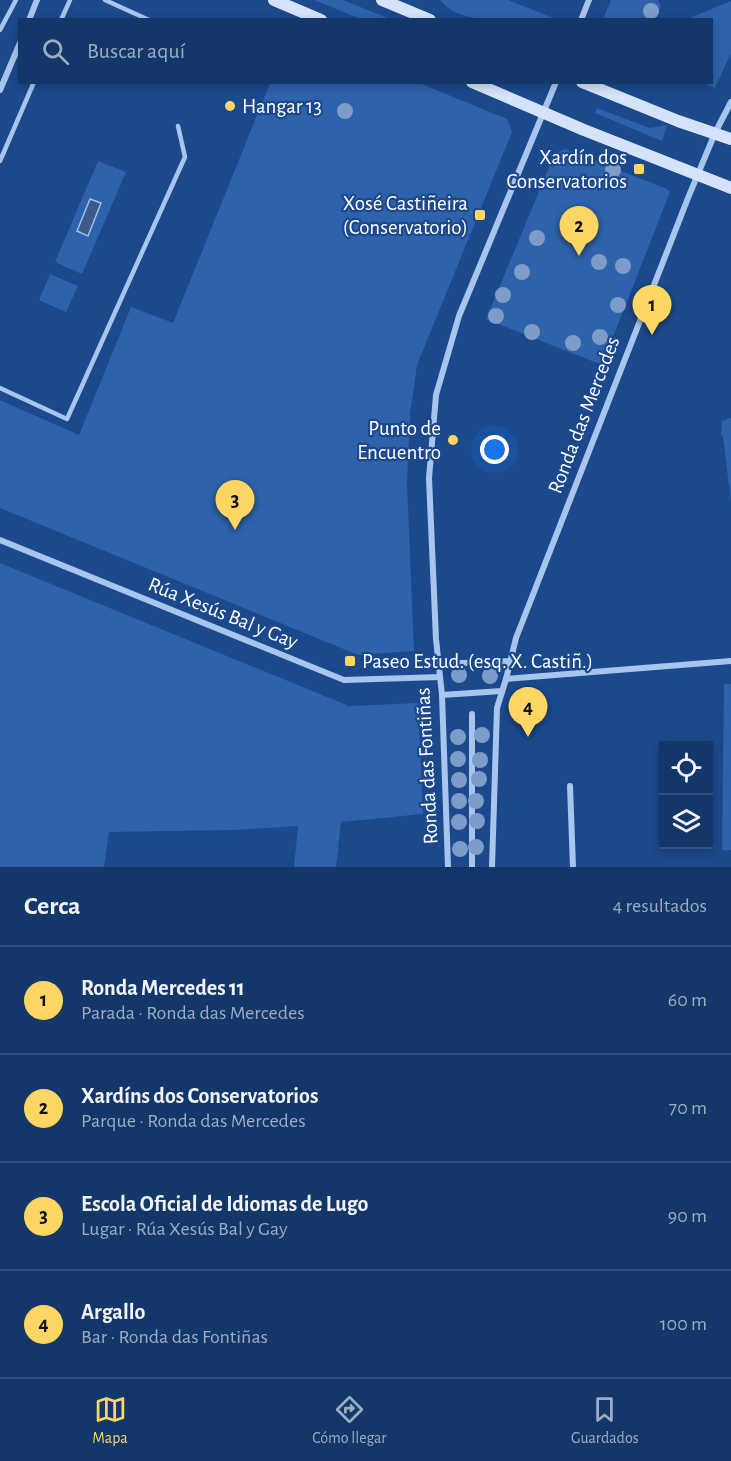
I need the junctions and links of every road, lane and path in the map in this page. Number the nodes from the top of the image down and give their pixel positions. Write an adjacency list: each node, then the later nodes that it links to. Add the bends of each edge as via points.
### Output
1 (16, 0): 15 (lane)
2 (37, 0): 9 (street)
3 (70, 0): 10 (lane)
4 (105, 0): 11 (lane)
5 (274, 0): 12 (street)
6 (382, 0): 8 (street)
7 (589, 0): 14 (street)
8 (404, 4): 13 (street)
9 (30, 18)
10 (62, 18)
11 (145, 18)
12 (316, 18)
13 (427, 18)
14 (582, 18)
15 (0, 30)
16 (18, 47): 17 (street)
17 (4, 72): 22 (street)
18 (33, 84): 28 (lane)
19 (477, 84): 24 (street)
20 (555, 84): 24 (street)
21 (587, 84): 26 (street)
22 (0, 90)
23 (731, 102): 26 (street, Ronda das Mercedes)
24 (543, 113): 29 (street); 35 (street, via 459,316 436,395 429,478)
25 (178, 126): 31 (lane, via 185,157 67,419)
26 (715, 133): 27 (street); 29 (street, Ronda das Mercedes)
27 (731, 139)
28 (0, 160)
29 (697, 175): 30 (street); 33 (street, Ronda das Mercedes, via 524,616)
30 (731, 188)
31 (0, 388)
32 (0, 540): 36 (street, Rúa Xesús Bal y Gay, via 344,680)
33 (511, 661): 35 (street, Ronda das Fontiñas); 37 (street, Ronda das Mercedes)
34 (731, 661): 37 (street)
35 (439, 664): 36 (street, Ronda das Fontiñas)
36 (440, 677): 39 (street, Ronda das Fontiñas)
37 (506, 679): 38 (street)
38 (502, 691): 39 (street); 44 (street, via 497,708)
39 (442, 694): 42 (street, Ronda das Fontiñas)
40 (472, 714): 43 (street)
41 (570, 786): 45 (street)
42 (448, 867)
43 (472, 867)
44 (492, 867)
45 (573, 867)

